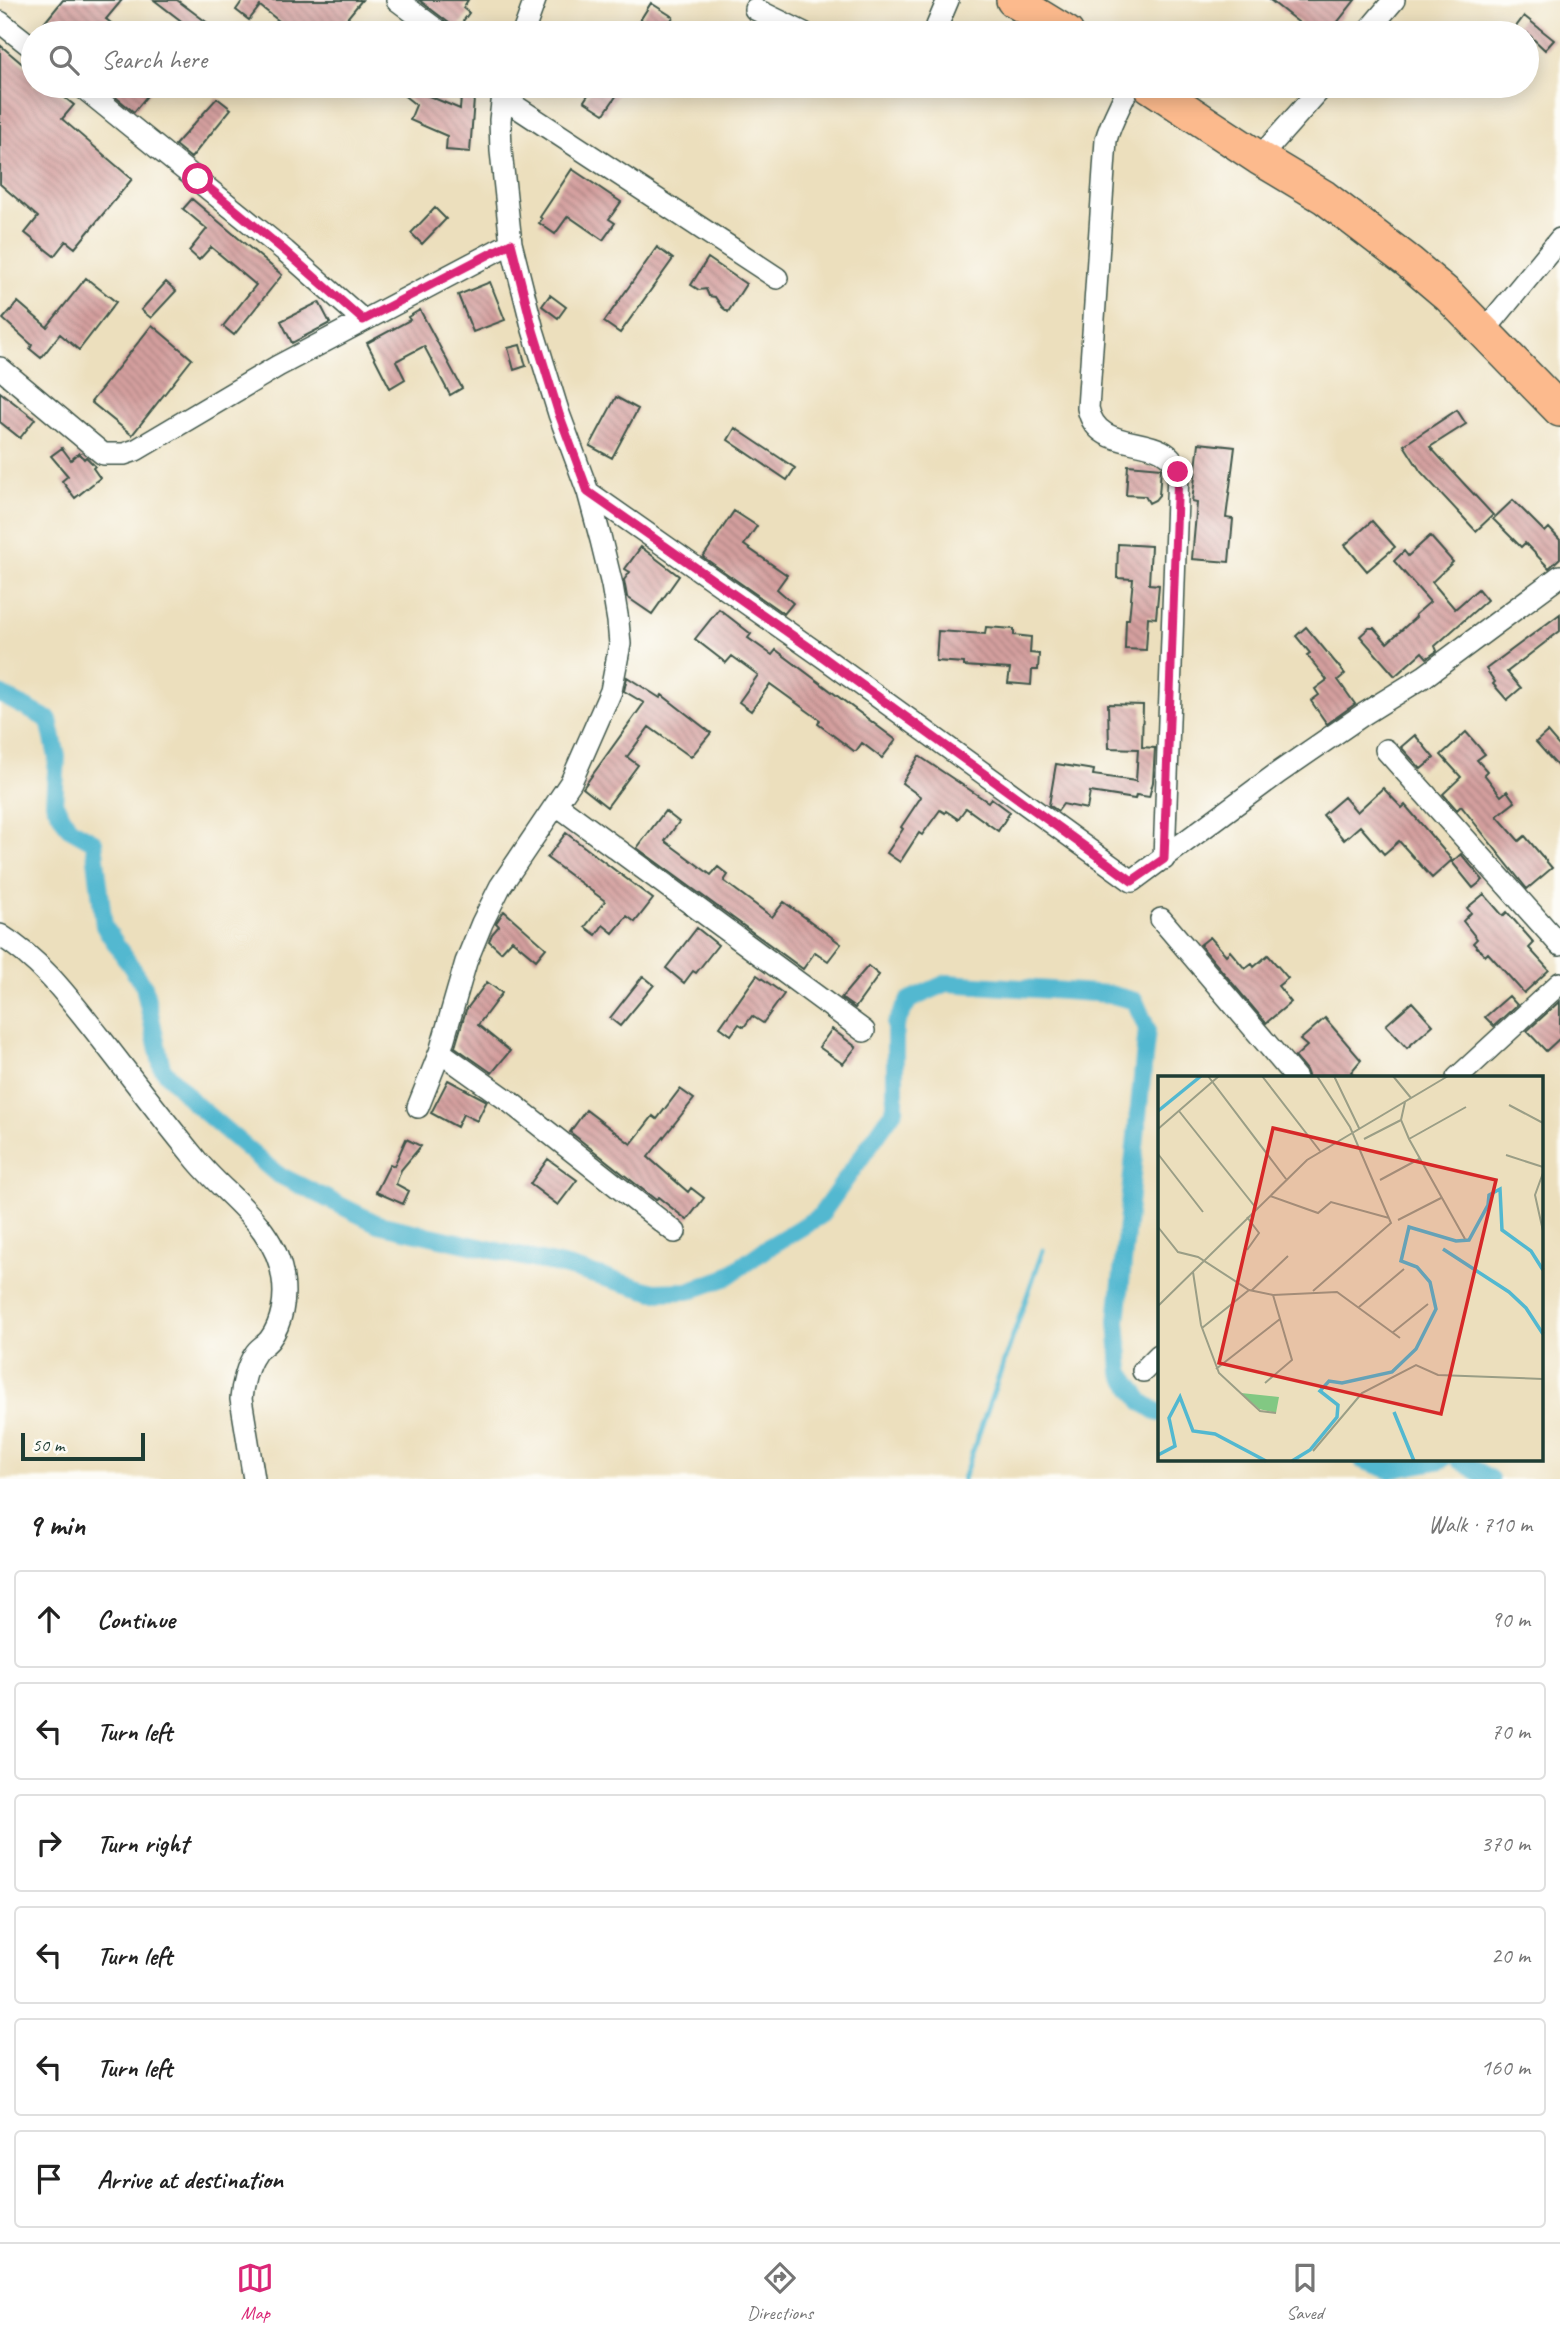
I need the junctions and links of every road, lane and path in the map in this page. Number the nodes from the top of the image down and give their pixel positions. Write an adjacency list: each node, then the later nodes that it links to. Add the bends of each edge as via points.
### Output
1 (397, 0): 7 (street)
2 (535, 0): 8 (street)
3 (948, 0): 10 (street)
4 (1394, 0): 12 (street)
5 (1027, 4): 11 (highway)
6 (755, 9): 9 (street)
7 (425, 21)
8 (527, 21)
9 (780, 21)
10 (939, 21)
11 (1050, 21)
12 (1376, 21)
13 (0, 22): 14 (street)
14 (21, 39)
15 (96, 98): 25 (street)
16 (503, 98): 23 (street, via 501,151)
17 (512, 98): 24 (street, via 585,154)
18 (1124, 98): 33 (street, via 1106,141 1088,408 1101,432 1164,452 1175,461 1178,472)
19 (1168, 98): 21 (highway)
20 (1312, 98): 21 (street)
21 (1259, 158): 26 (highway, via 1372,233)
22 (1560, 240): 26 (street)
23 (511, 243): 25 (street); 29 (street, via 533,330)
24 (777, 278)
25 (363, 320): 27 (street, via 124,454 103,454)
26 (1484, 331): 28 (highway)
27 (0, 368)
28 (1560, 410)
29 (588, 492): 32 (street, via 612,585 620,644 611,691); 33 (street, via 1132,881)
30 (1560, 576): 33 (street, via 1425,676 1278,773)
31 (1386, 750): 36 (street)
32 (557, 805): 38 (street); 39 (street, via 500,887 482,923)
33 (1164, 859)
34 (1161, 919): 40 (street)
35 (0, 935): 46 (street, via 52,977 197,1161 252,1216 274,1249 283,1277 282,1311 269,1341 255,1353 241,1399)
36 (1560, 945)
37 (1560, 983): 41 (street)
38 (864, 1031)
39 (440, 1052): 42 (street); 43 (street)
40 (1294, 1076)
41 (1459, 1076)
42 (418, 1107)
43 (675, 1232)
44 (1158, 1356): 45 (street)
45 (1143, 1371)
46 (254, 1479)

